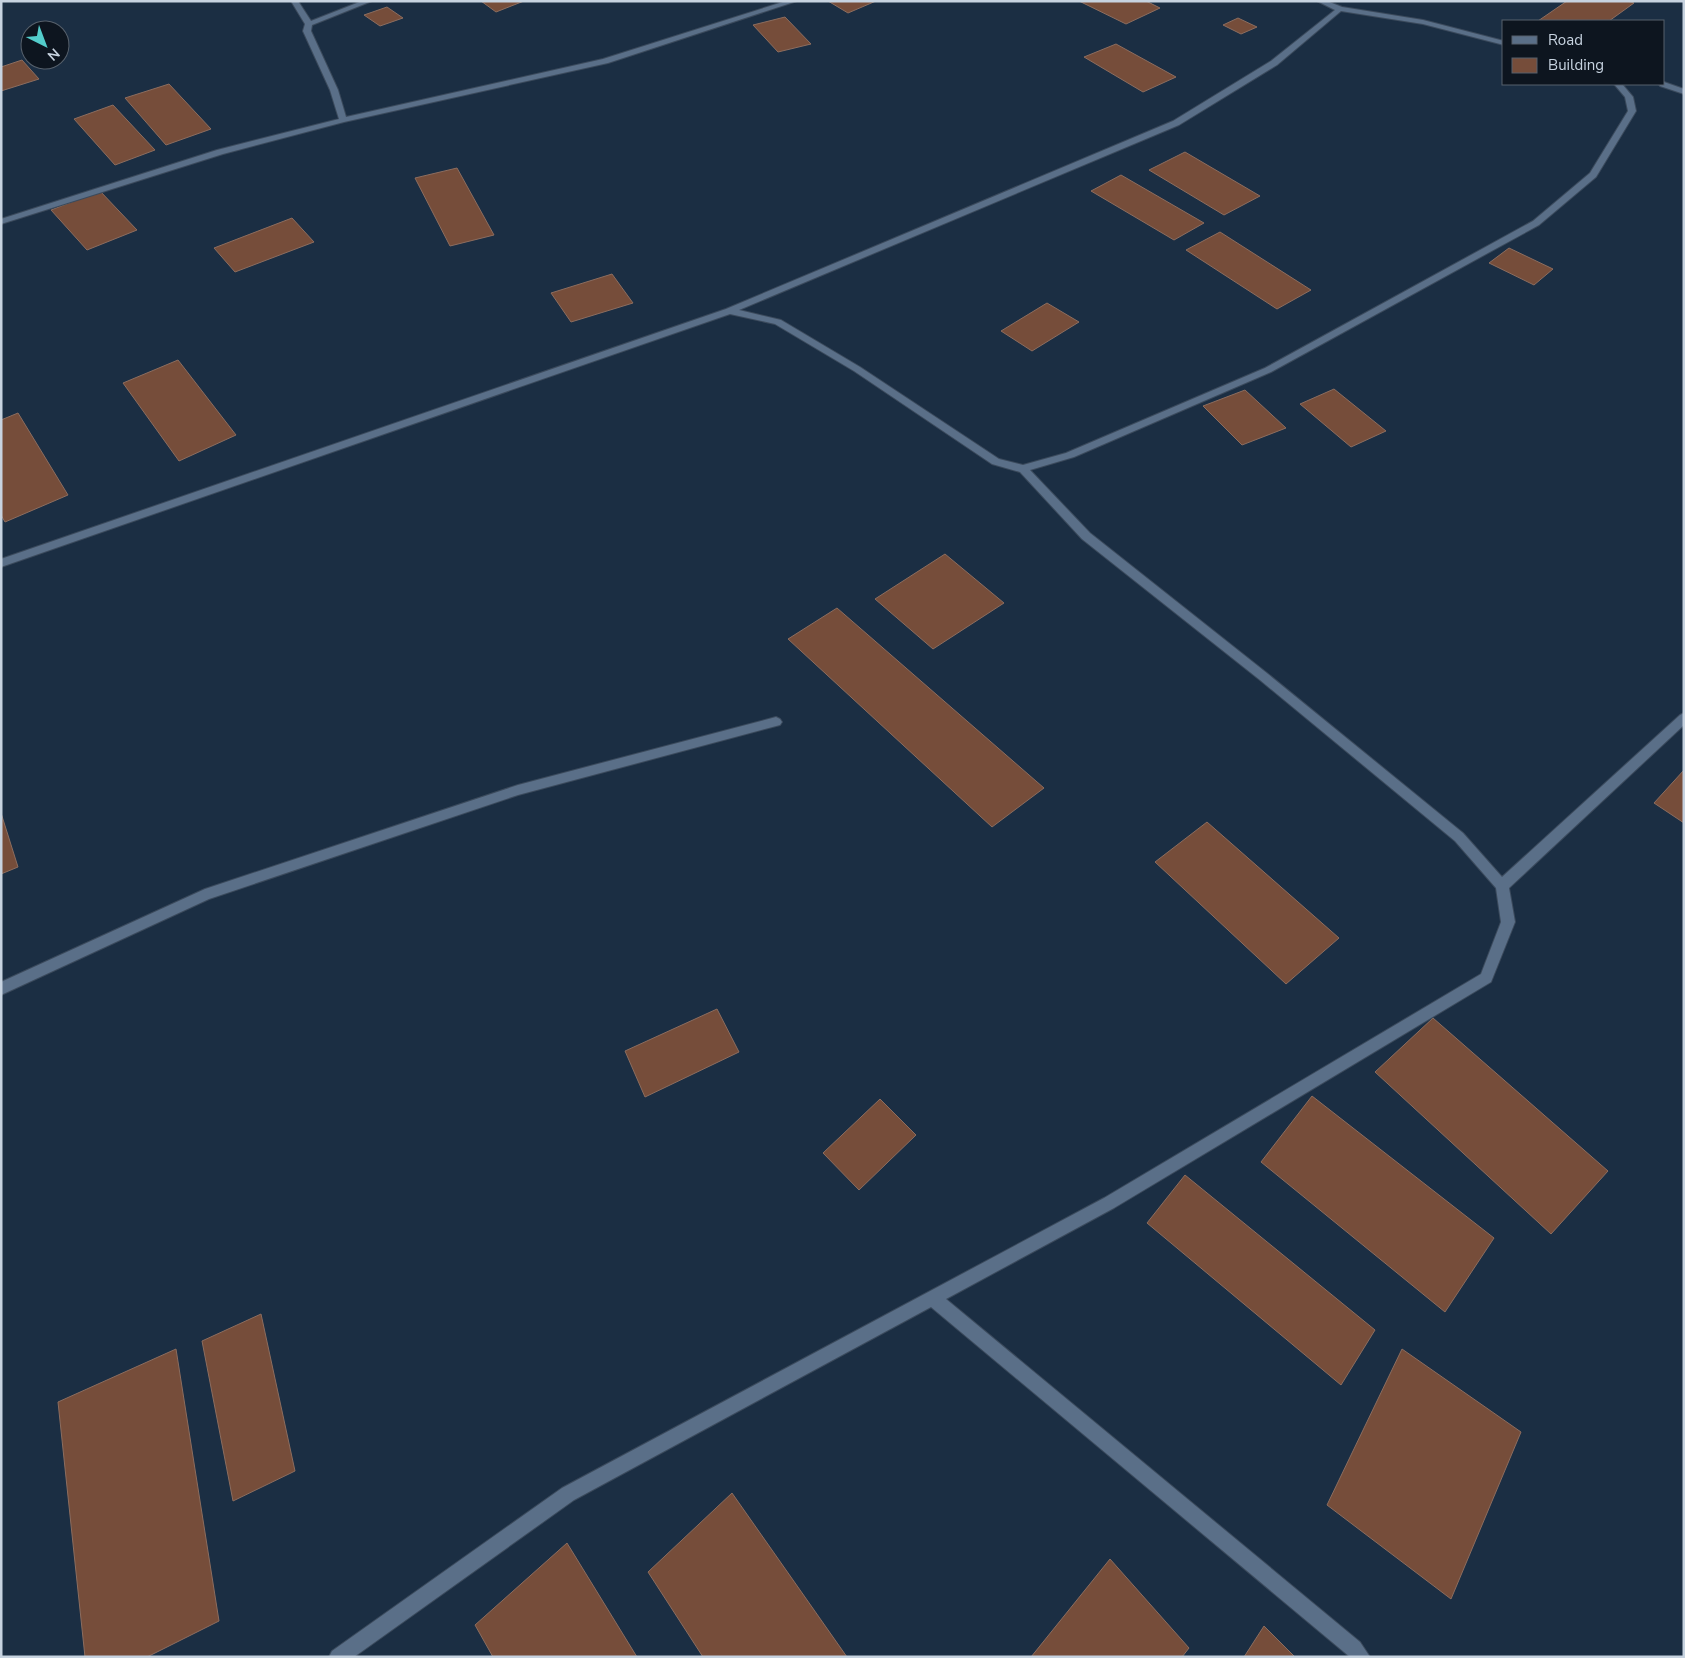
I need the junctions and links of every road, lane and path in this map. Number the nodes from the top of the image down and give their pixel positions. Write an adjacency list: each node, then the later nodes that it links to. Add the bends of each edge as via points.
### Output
1 (294, 1): 6 (street)
2 (369, 1): 6 (street)
3 (794, 1): 11 (street, via 605,61)
4 (1320, 1): 5 (street)
5 (1340, 9): 7 (street, via 1423,22); 13 (street, via 1274,63 1176,123)
6 (309, 24): 11 (street, via 307,30 334,90)
7 (1502, 43)
8 (1619, 85): 14 (street, via 1629,97 1632,111 1593,175 1536,223 1268,370 1070,455)
9 (1665, 85): 10 (street)
10 (1684, 92)
11 (343, 120): 12 (street, via 220,152)
12 (1, 222)
13 (729, 311): 14 (street, via 778,322 857,369 996,462); 15 (street)
14 (1023, 469): 18 (street, via 1086,536 1459,837)
15 (1, 563)
16 (1684, 718): 18 (street)
17 (776, 722): 19 (street, via 518,790 205,895)
18 (1502, 886): 20 (street, via 1508,922 1486,978 1109,1203)
19 (1, 989)
20 (932, 1298): 21 (street, via 568,1494); 22 (street)
21 (338, 1657)
22 (1361, 1657)

